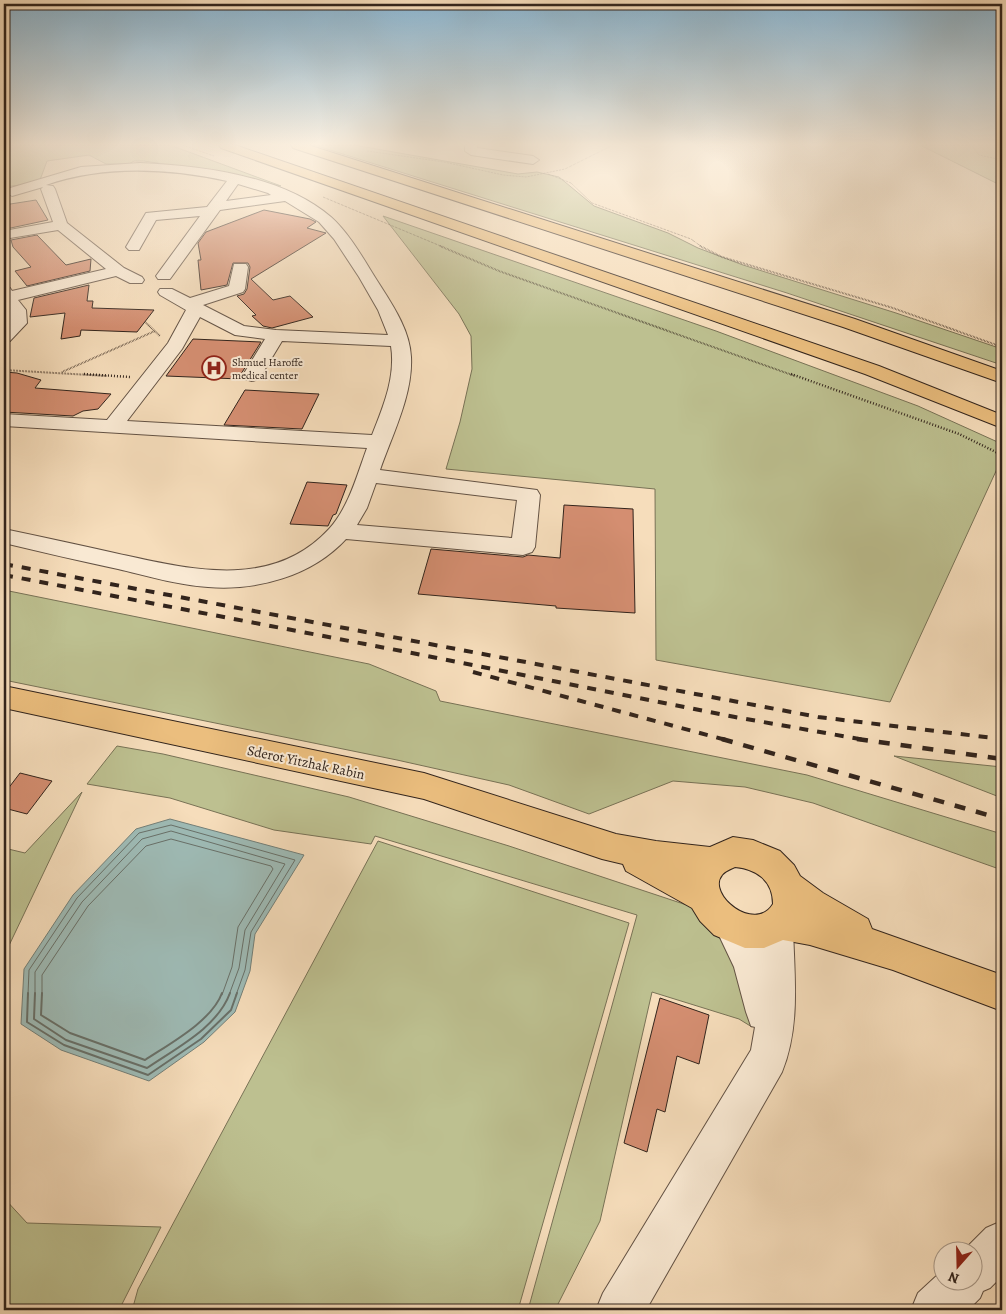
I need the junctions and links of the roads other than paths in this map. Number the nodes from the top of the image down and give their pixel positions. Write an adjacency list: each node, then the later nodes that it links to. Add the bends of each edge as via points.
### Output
1 (57, 206): 8 (street)
2 (216, 206): 7 (street)
3 (231, 206): 7 (street)
4 (305, 206): 20 (street, via 333,227 390,316)
5 (385, 206): 24 (main road, via 872,370)
6 (490, 206): 22 (main road, via 849,323)
7 (214, 209): 10 (street, via 151,216); 14 (street)
8 (61, 224): 9 (street); 12 (street)
9 (4, 235)
10 (134, 247)
11 (240, 267): 16 (street, via 238,289)
12 (118, 271): 13 (street); 15 (street)
13 (136, 280): 14 (street, via 150,277); 14 (street, via 128,287 135,295)
14 (156, 290): 16 (street)
15 (6, 294): 17 (street, via 17,310)
16 (192, 306): 18 (street, via 241,331); 25 (street, via 176,345)
17 (11, 323): 19 (street)
18 (276, 335): 20 (street); 21 (street)
19 (4, 337)
20 (398, 341): 26 (street, via 402,355 400,382)
21 (252, 375)
22 (1002, 377)
23 (4, 420): 25 (street)
24 (1002, 422)
25 (112, 427): 26 (street)
26 (379, 442): 27 (street)
27 (367, 476): 28 (street, via 354,510); 28 (street, via 529,495 523,547)
28 (340, 532): 29 (street, via 303,562 255,577 227,580 193,578)
29 (4, 536)
30 (4, 697): 31 (main road, Sderot Yitzhak Rabin, via 424,786)
31 (602, 845): 32 (main road, Sderot Yitzhak Rabin, via 654,856); 34 (main road, Sderot Yitzhak Rabin, via 653,868)
32 (711, 862): 33 (main road, Sderot Yitzhak Rabin, via 733,852 760,857 782,875); 34 (main road, via 704,871)
33 (788, 887): 35 (main road, via 790,906); 37 (main road, Sderot Yitzhak Rabin, via 838,921)
34 (702, 896): 36 (main road, Sderot Yitzhak Rabin, via 709,908)
35 (778, 924): 36 (main road, Sderot Yitzhak Rabin, via 763,931); 37 (main road, Sderot Yitzhak Rabin, via 851,939); 39 (street, via 776,1021)
36 (733, 927): 39 (street, via 760,988 768,1033)
37 (908, 958): 38 (main road, Sderot Yitzhak Rabin)
38 (1002, 993)
39 (768, 1058): 43 (street)
40 (1002, 1244): 41 (street)
41 (984, 1262)
42 (954, 1292): 44 (street)
43 (620, 1310)
44 (935, 1310)

